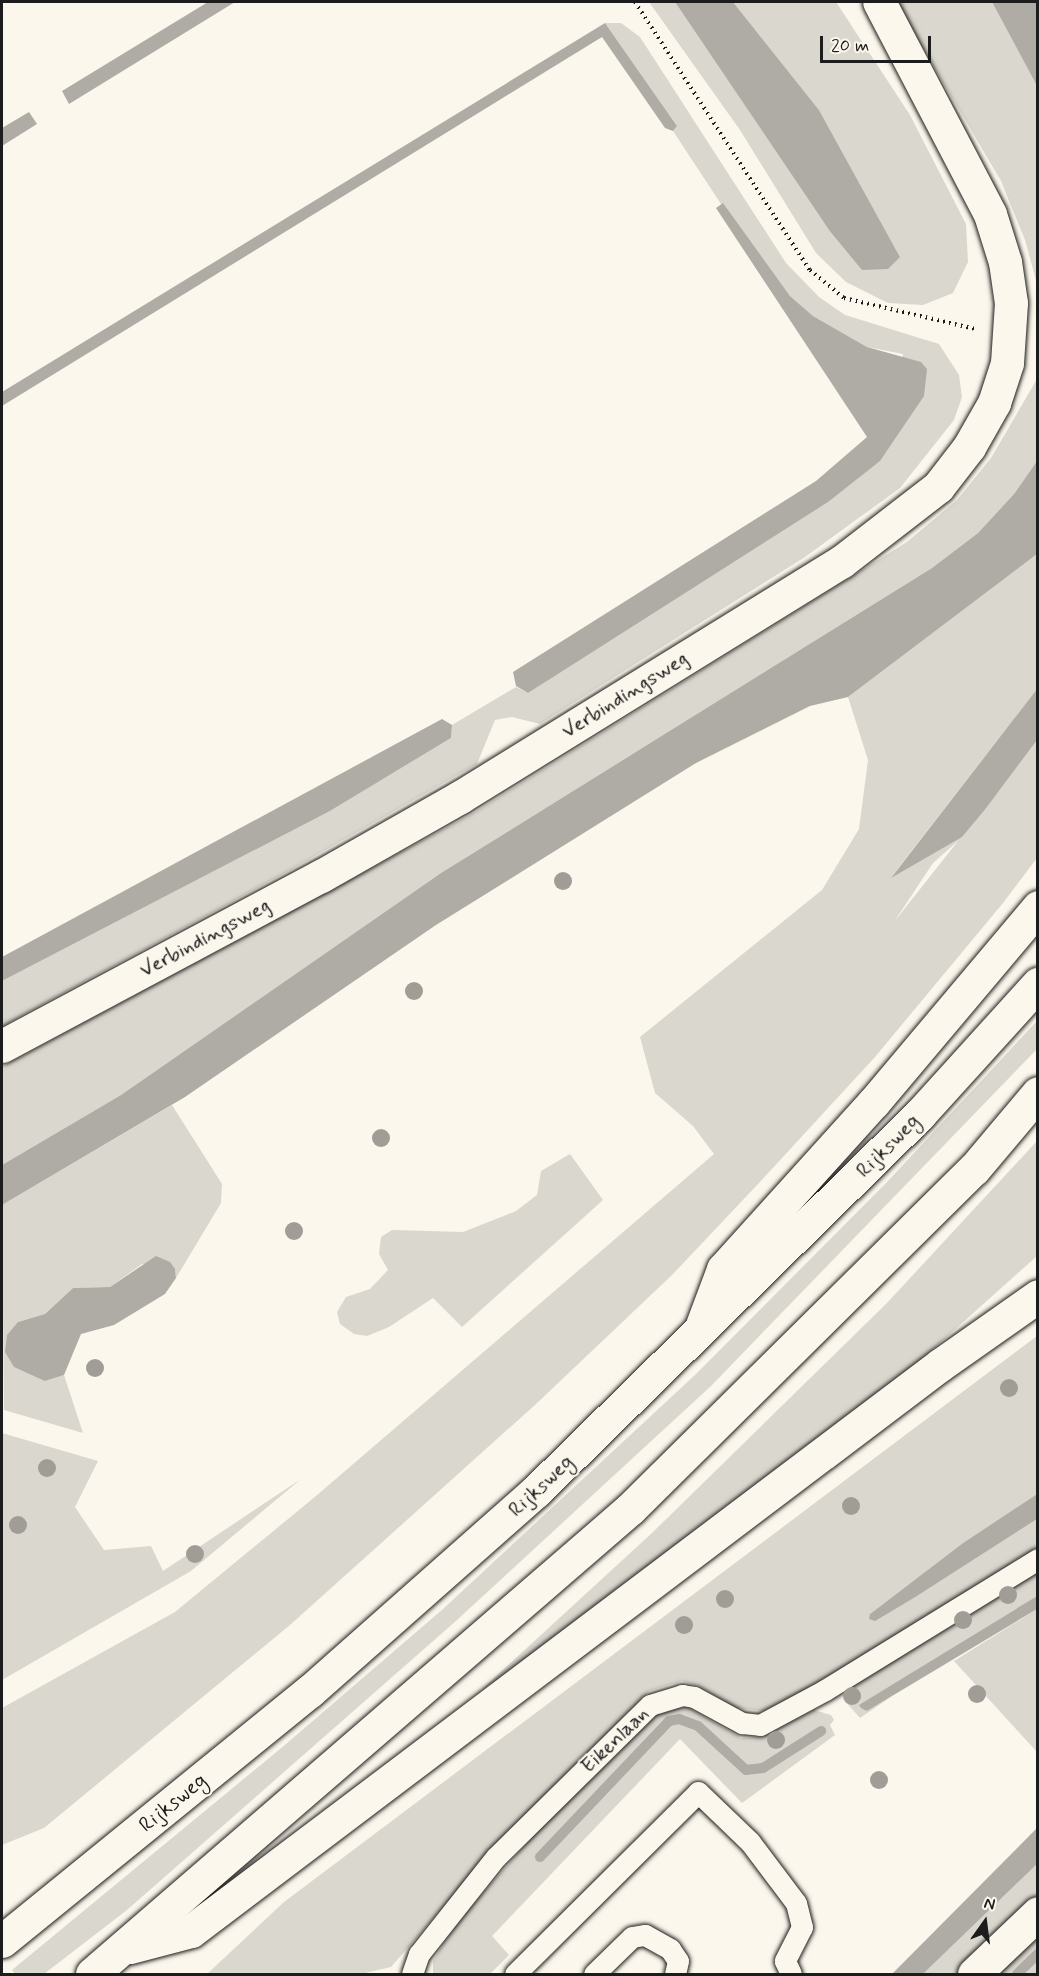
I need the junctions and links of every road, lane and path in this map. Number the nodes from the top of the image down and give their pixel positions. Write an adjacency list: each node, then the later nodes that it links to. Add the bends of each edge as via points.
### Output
1 (635, 2): 5 (path, via 810,270 844,298)
2 (854, 2): 4 (main road, Verbindingsweg)
3 (879, 2): 4 (main road, Verbindingsweg)
4 (970, 174): 5 (main road, Verbindingsweg, via 990,214 1005,262)
5 (1011, 337): 8 (main road, Verbindingsweg, via 994,403 969,447 938,487 841,562 460,797 321,876)
6 (1038, 908): 11 (main road, via 874,1102 723,1269)
7 (1038, 984): 11 (main road, Rijksweg, via 920,1114)
8 (2, 1046)
9 (1038, 1093): 15 (main road, via 974,1168 630,1509)
10 (1038, 1296): 15 (main road, via 940,1365 191,1931)
11 (698, 1335): 14 (main road, Rijksweg, via 537,1491 310,1690)
12 (1038, 1559): 18 (lane, Eikenlaan, via 825,1690 760,1725 742,1724 694,1697 682,1695 650,1705 496,1857 419,1954)
13 (1038, 1913): 22 (main road)
14 (2, 1941)
15 (122, 1950): 17 (main road)
16 (788, 1968): 19 (lane, via 802,1927 796,1903 750,1842 698,1792)
17 (92, 1974)
18 (412, 1974)
19 (514, 1974)
20 (594, 1974): 21 (lane, via 632,1937 645,1935 670,1949 678,1961)
21 (675, 1974)
22 (974, 1974)

